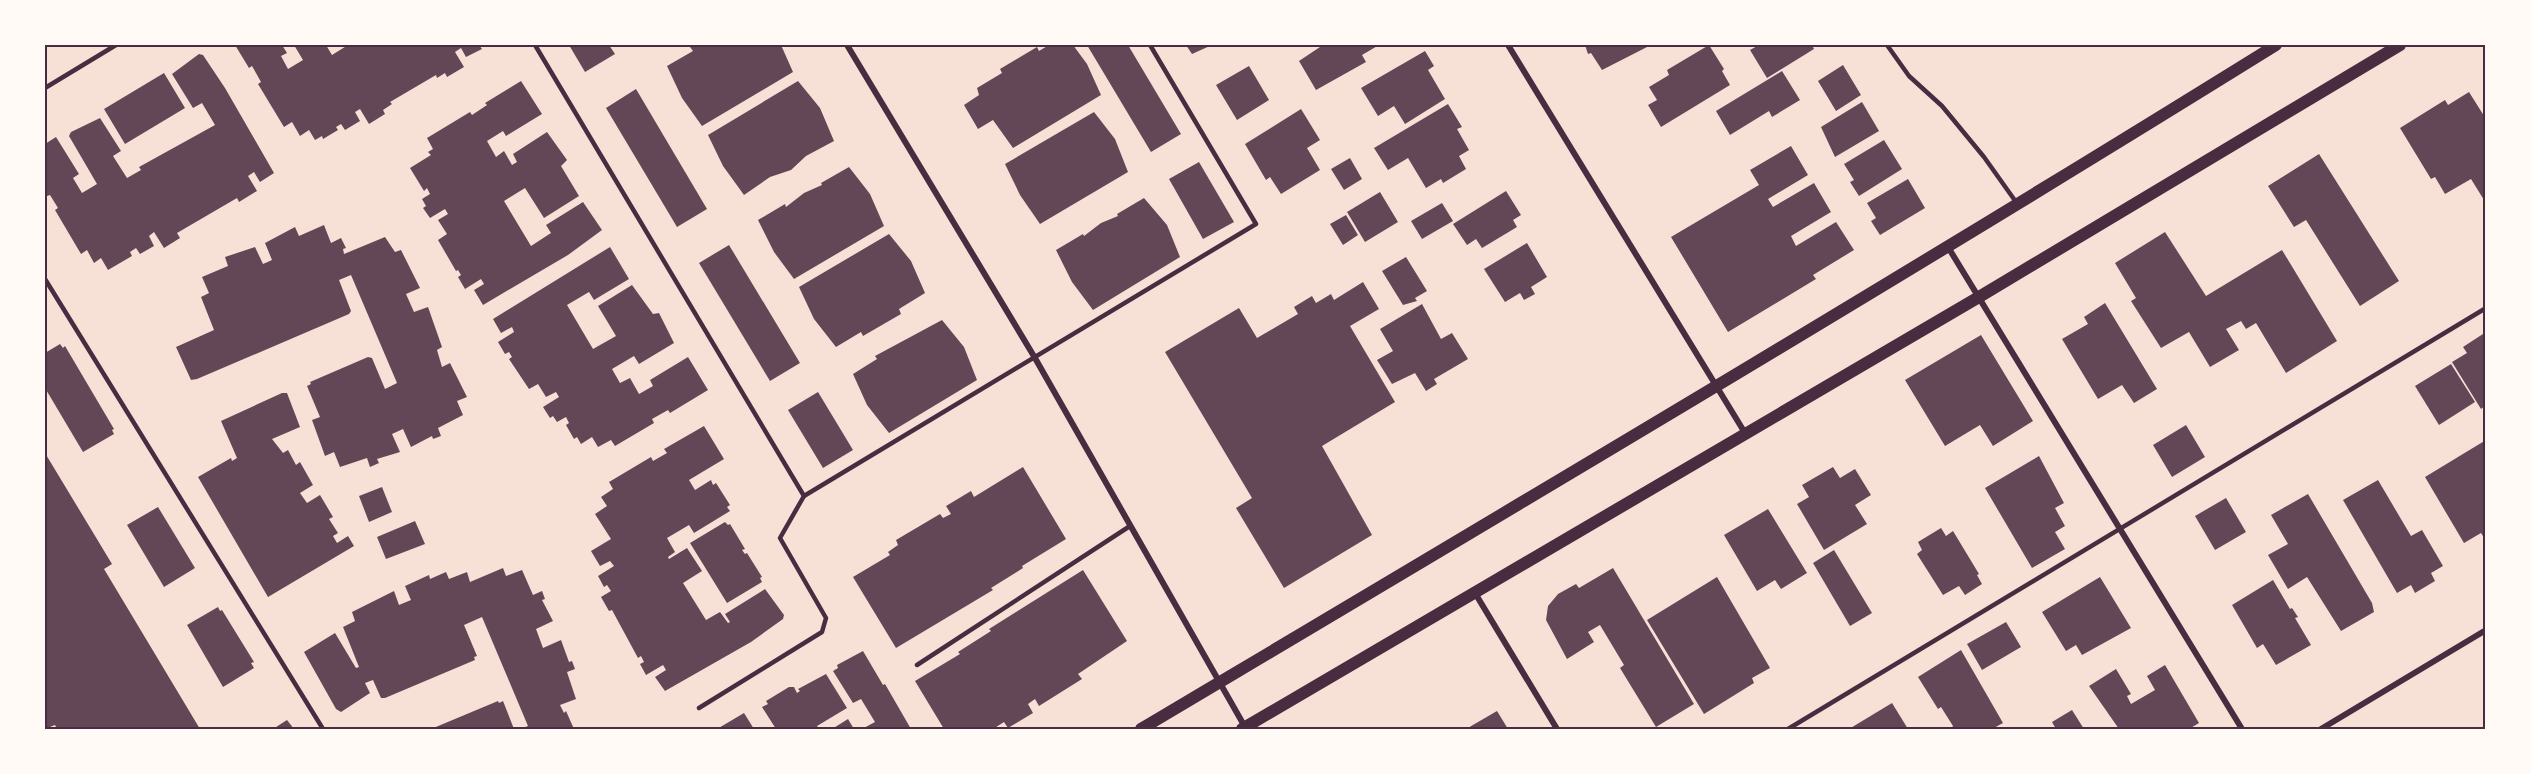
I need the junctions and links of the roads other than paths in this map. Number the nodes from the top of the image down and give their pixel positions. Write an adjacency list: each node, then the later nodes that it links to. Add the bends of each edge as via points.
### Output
1 (116, 45): 9 (lane)
2 (535, 45): 18 (lane)
3 (847, 45): 15 (street)
4 (1150, 45): 15 (lane, via 1256,224)
5 (1508, 45): 16 (street)
6 (1887, 45): 10 (lane, via 1909,76 1942,106 1984,157)
7 (2276, 45): 10 (main road)
8 (2400, 45): 13 (main road)
9 (45, 88)
10 (2018, 205): 11 (main road)
11 (1948, 247): 13 (street); 16 (main road)
12 (45, 279): 27 (lane)
13 (1979, 297): 17 (main road); 20 (street)
14 (2486, 308): 20 (lane)
15 (1035, 358): 18 (lane); 19 (street)
16 (1716, 387): 17 (street); 24 (main road)
17 (1745, 433): 21 (main road)
18 (804, 496): 25 (lane, via 780,538 826,618 822,632)
19 (1130, 526): 23 (lane); 24 (street)
20 (2120, 529): 30 (lane); 31 (street)
21 (1475, 593): 26 (main road); 29 (street)
22 (2486, 630): 32 (street)
23 (918, 665)
24 (1219, 683): 26 (street); 28 (main road)
25 (699, 708)
26 (1243, 728)
27 (323, 729)
28 (1141, 729)
29 (1557, 729)
30 (1788, 729)
31 (2242, 729)
32 (2321, 729)

